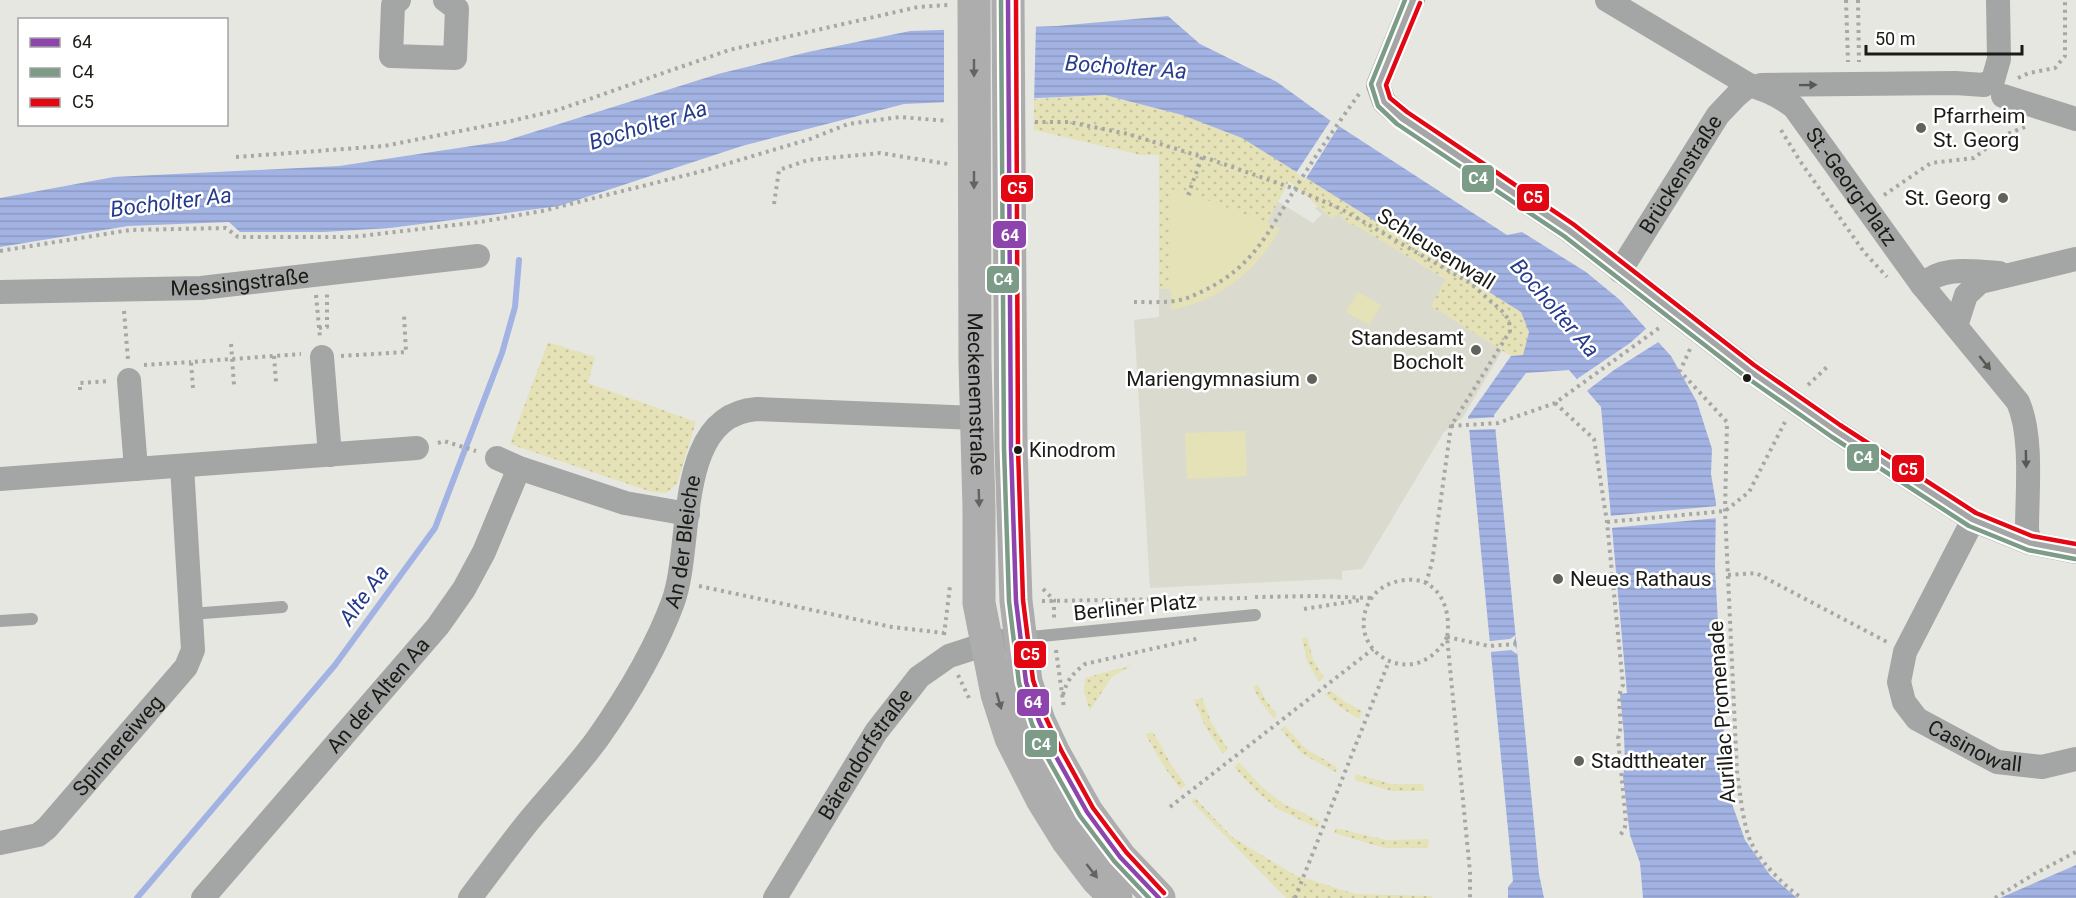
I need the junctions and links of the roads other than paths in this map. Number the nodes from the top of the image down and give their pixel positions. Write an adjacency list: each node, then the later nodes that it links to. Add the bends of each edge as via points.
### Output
1 (399, 0): 2 (street, via 393,5 391,56 455,58 457,9)
2 (445, 0)
3 (1413, 0): 13 (street, via 1378,85 1383,102 1522,197)
4 (1607, 0): 8 (street, St.-Georg-Platz)
5 (1998, 0): 8 (street, one-way to 5, via 1984,85 1993,80 1999,59)
6 (969, 5): 20 (main road, Meckenemstraße, one-way to 20, via 965,121)
7 (1008, 8): 21 (main road, Meckenemstraße, via 1019,122)
8 (1749, 85): 13 (street, Brückenstraße, via 1718,115); 15 (street, St.-Georg-Platz, via 1774,93 1794,107)
9 (2003, 96): 10 (street)
10 (2069, 117)
11 (478, 256): 16 (street, Messingstraße, via 201,288)
12 (2076, 260): 14 (street)
13 (1620, 272): 30 (street, via 1836,431)
14 (2011, 274): 15 (street, via 1941,272); 17 (street, via 1980,282 1966,295)
15 (1922, 285): 17 (street, St.-Georg-Platz)
16 (0, 292)
17 (1956, 326): 31 (street, St.-Georg-Platz, one-way to 31, via 2018,402 2023,414)
18 (322, 357): 23 (street)
19 (129, 373): 27 (street)
20 (976, 418): 21 (lane, An der Bleiche); 29 (street, An der Bleiche, via 744,410 729,416 710,435 696,468); 39 (main road, Meckenemstraße, one-way to 39, via 979,603)
21 (1010, 420): 38 (main road, Meckenemstraße)
22 (417, 448): 23 (street)
23 (330, 455): 25 (street)
24 (491, 456): 26 (street)
25 (182, 466): 27 (street); 34 (street, Spinnereiweg)
26 (519, 468): 29 (street, via 625,502); 42 (street, An der Alten Aa, via 484,552 438,626)
27 (136, 469): 28 (street)
28 (0, 479)
29 (688, 514): 43 (street, An der Bleiche, via 674,601 628,691 598,738)
30 (1973, 520): 31 (street); 40 (street, Casinowall, via 1905,652 1899,682 1904,702 1917,719 1996,762 2042,767)
31 (2030, 543): 32 (street)
32 (2076, 552)
33 (282, 607): 34 (lane)
34 (191, 614): 41 (street, Spinnereiweg, via 193,650 186,667 47,828 38,835)
35 (1255, 615): 38 (lane, Berliner Platz)
36 (32, 619): 37 (lane)
37 (0, 621)
38 (1019, 638): 39 (street); 46 (main road, Meckenemstraße, via 1026,682 1049,703 1054,753 1087,812 1120,857)
39 (986, 644): 44 (street, Bärendorfstraße, via 949,656 919,677 876,732); 45 (main road, Meckenemstraße, one-way to 45, via 1004,719 1027,772 1068,841)
40 (2076, 759)
41 (0, 843)
42 (203, 898)
43 (470, 898)
44 (775, 898)
45 (1116, 898)
46 (1159, 898)

